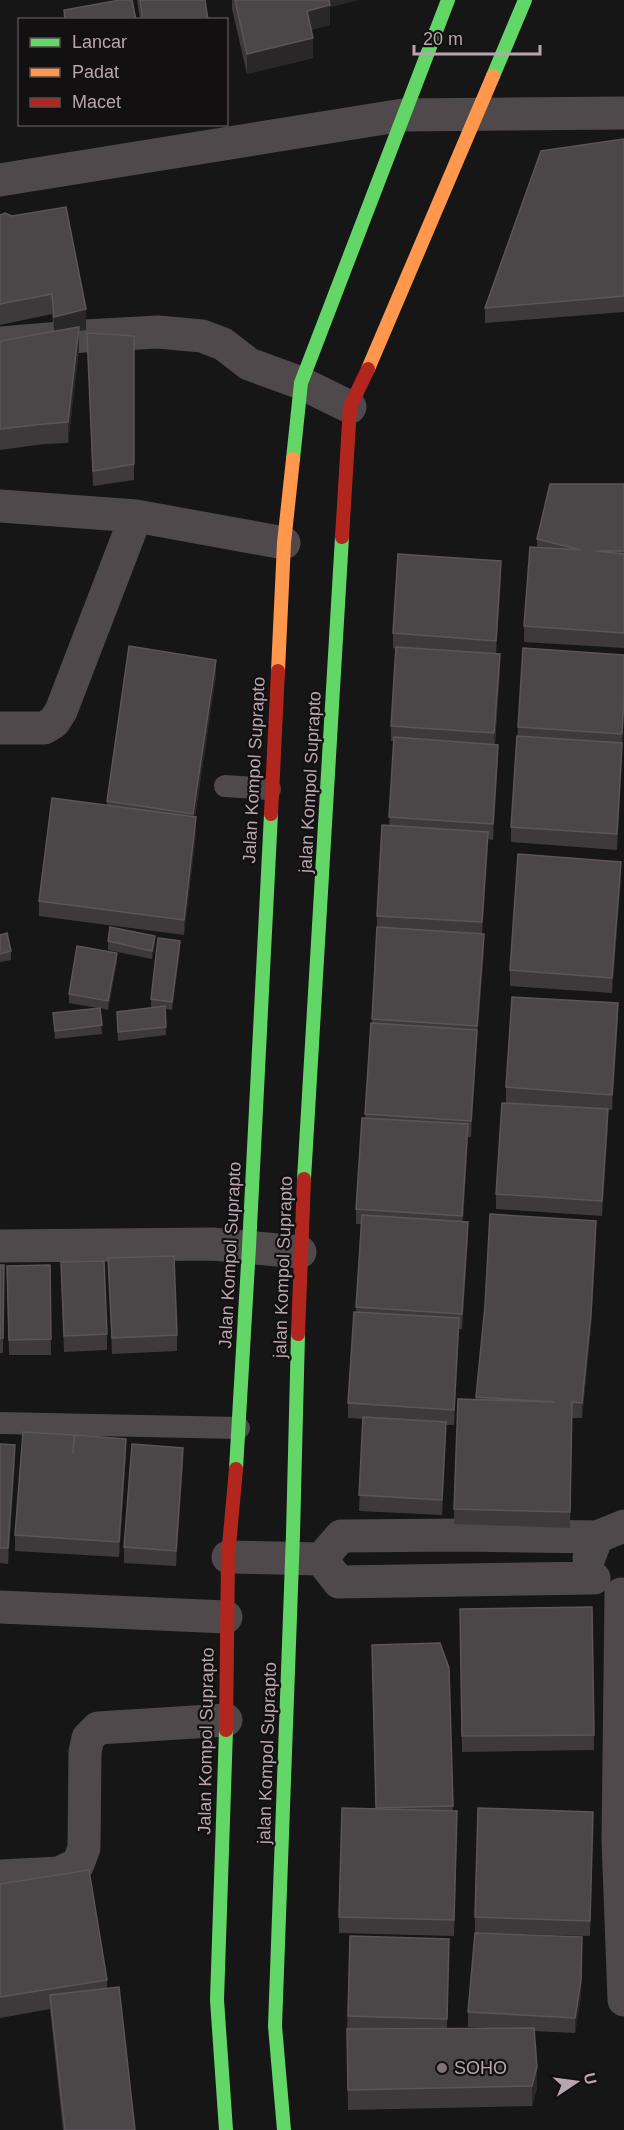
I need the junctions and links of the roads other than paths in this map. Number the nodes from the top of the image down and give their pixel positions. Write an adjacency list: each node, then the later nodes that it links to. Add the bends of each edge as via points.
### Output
1 (448, 0): 4 (street, Jalan Kompol Suprapto)
2 (525, 0): 5 (street)
3 (624, 113): 5 (street)
4 (403, 115): 5 (street); 6 (street); 8 (street, Jalan Kompol Suprapto)
5 (477, 116): 9 (street)
6 (0, 180)
7 (0, 343): 8 (street, via 105,334 186,333 223,344 249,364)
8 (301, 383): 9 (street); 12 (street, Jalan Kompol Suprapto)
9 (350, 407): 18 (street, jalan Kompol Suprapto)
10 (0, 506): 11 (street)
11 (136, 516): 12 (street); 13 (street, via 54,722 44,728)
12 (284, 543): 15 (street, Jalan Kompol Suprapto)
13 (0, 728)
14 (225, 786): 15 (lane)
15 (270, 789): 17 (street, Jalan Kompol Suprapto)
16 (0, 1246): 17 (street)
17 (249, 1247): 18 (street); 20 (street, Jalan Kompol Suprapto)
18 (300, 1252): 25 (street, jalan Kompol Suprapto)
19 (0, 1424): 20 (lane)
20 (238, 1428): 24 (street, Jalan Kompol Suprapto)
21 (624, 1520): 22 (street)
22 (615, 1530): 23 (street); 27 (street, via 589,1557)
23 (460, 1535): 25 (street, via 341,1536); 26 (street)
24 (228, 1557): 25 (street); 29 (street, Jalan Kompol Suprapto)
25 (306, 1559): 26 (street, via 339,1582); 35 (street, jalan Kompol Suprapto, via 275,2025)
26 (459, 1581): 27 (street)
27 (613, 1588): 31 (street)
28 (0, 1607): 29 (street)
29 (226, 1617): 30 (street, Jalan Kompol Suprapto)
30 (226, 1720): 32 (street, via 98,1728 88,1738 84,1848 78,1864 59,1873); 34 (street, Jalan Kompol Suprapto, via 217,2000)
31 (621, 1841): 33 (street)
32 (0, 1876)
33 (624, 2000)
34 (226, 2130)
35 (284, 2130)

